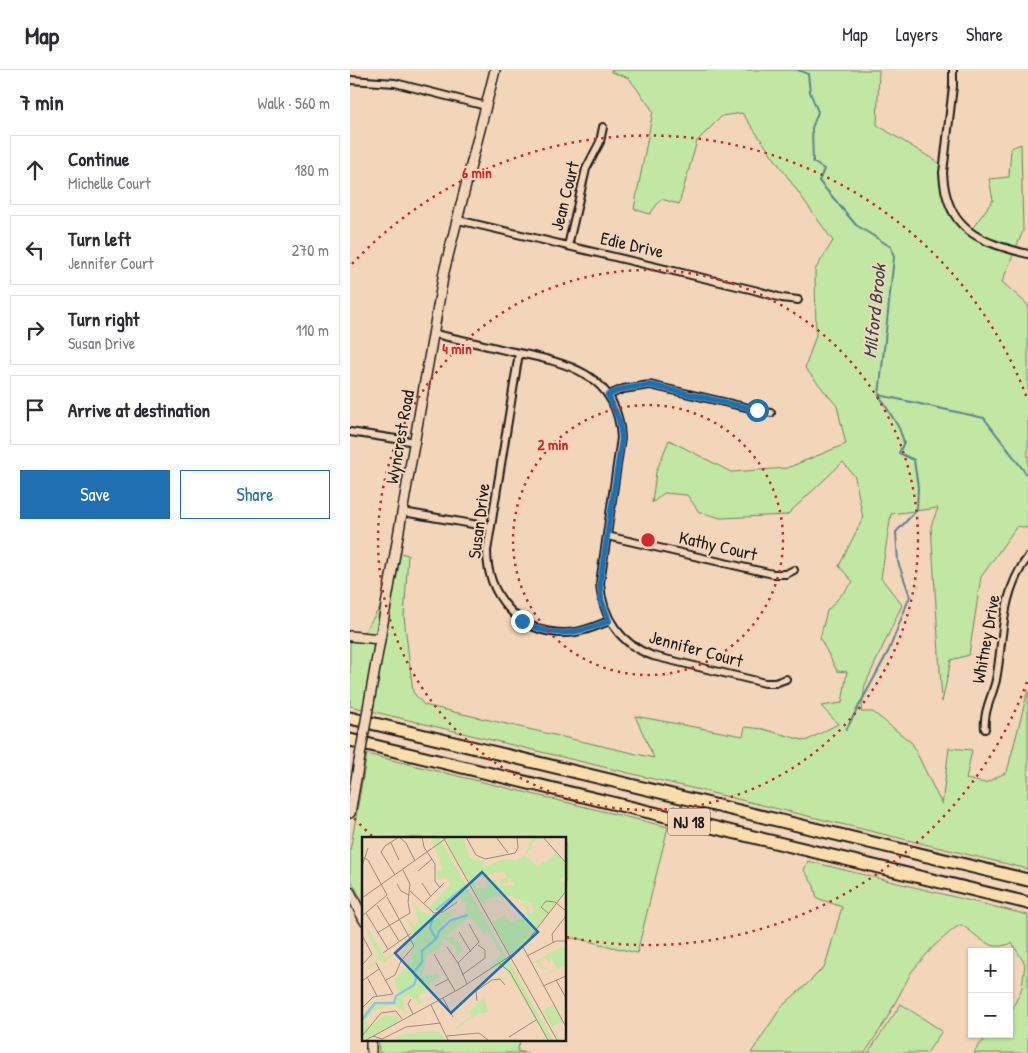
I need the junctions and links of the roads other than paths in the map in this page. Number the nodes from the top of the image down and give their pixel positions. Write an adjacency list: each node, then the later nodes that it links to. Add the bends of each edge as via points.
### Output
1 (495, 70): 4 (street, Wyncrest Road)
2 (953, 70): 8 (street, via 943,173 948,202 969,232 994,245)
3 (350, 80): 4 (street, via 395,83)
4 (486, 106): 6 (street, Wyncrest Road)
5 (604, 126): 7 (street, Jean Court, via 600,142 586,168)
6 (458, 220): 7 (street, Edie Drive); 10 (street, Wyncrest Road, via 444,272)
7 (568, 246): 9 (street, Edie Drive)
8 (1028, 254)
9 (798, 300)
10 (434, 334): 11 (street, Jennifer Court); 15 (street, Wyncrest Road)
11 (519, 353): 12 (street, Jennifer Court, via 574,367 590,376); 17 (street, Susan Drive)
12 (608, 395): 13 (street, via 650,385); 18 (street, Jennifer Court, via 619,420 622,438)
13 (771, 413)
14 (350, 432): 15 (street)
15 (416, 442): 16 (street, Wyncrest Road)
16 (403, 512): 17 (street); 23 (street, Wyncrest Road)
17 (490, 527): 21 (street, Susan Drive, via 487,551 490,576 501,600 518,618 538,628 561,633 582,631)
18 (607, 536): 20 (street, Kathy Court, via 773,574); 21 (street, Jennifer Court, via 600,583 601,599)
19 (1028, 557): 26 (street, Whitney Drive, via 1015,579 1006,605)
20 (794, 570)
21 (609, 621): 24 (street, Jennifer Court, via 621,637 653,656 765,683)
22 (350, 636): 23 (street)
23 (380, 639): 28 (street, Wyncrest Road, bridge)
24 (786, 679)
25 (350, 718): 29 (highway, NJ 18)
26 (985, 729)
27 (350, 740): 31 (highway, NJ 18)
28 (350, 813)
29 (1028, 880)
30 (350, 892): 32 (street)
31 (1028, 903)
32 (362, 916)
33 (371, 1040): 34 (street)
34 (371, 1053)

